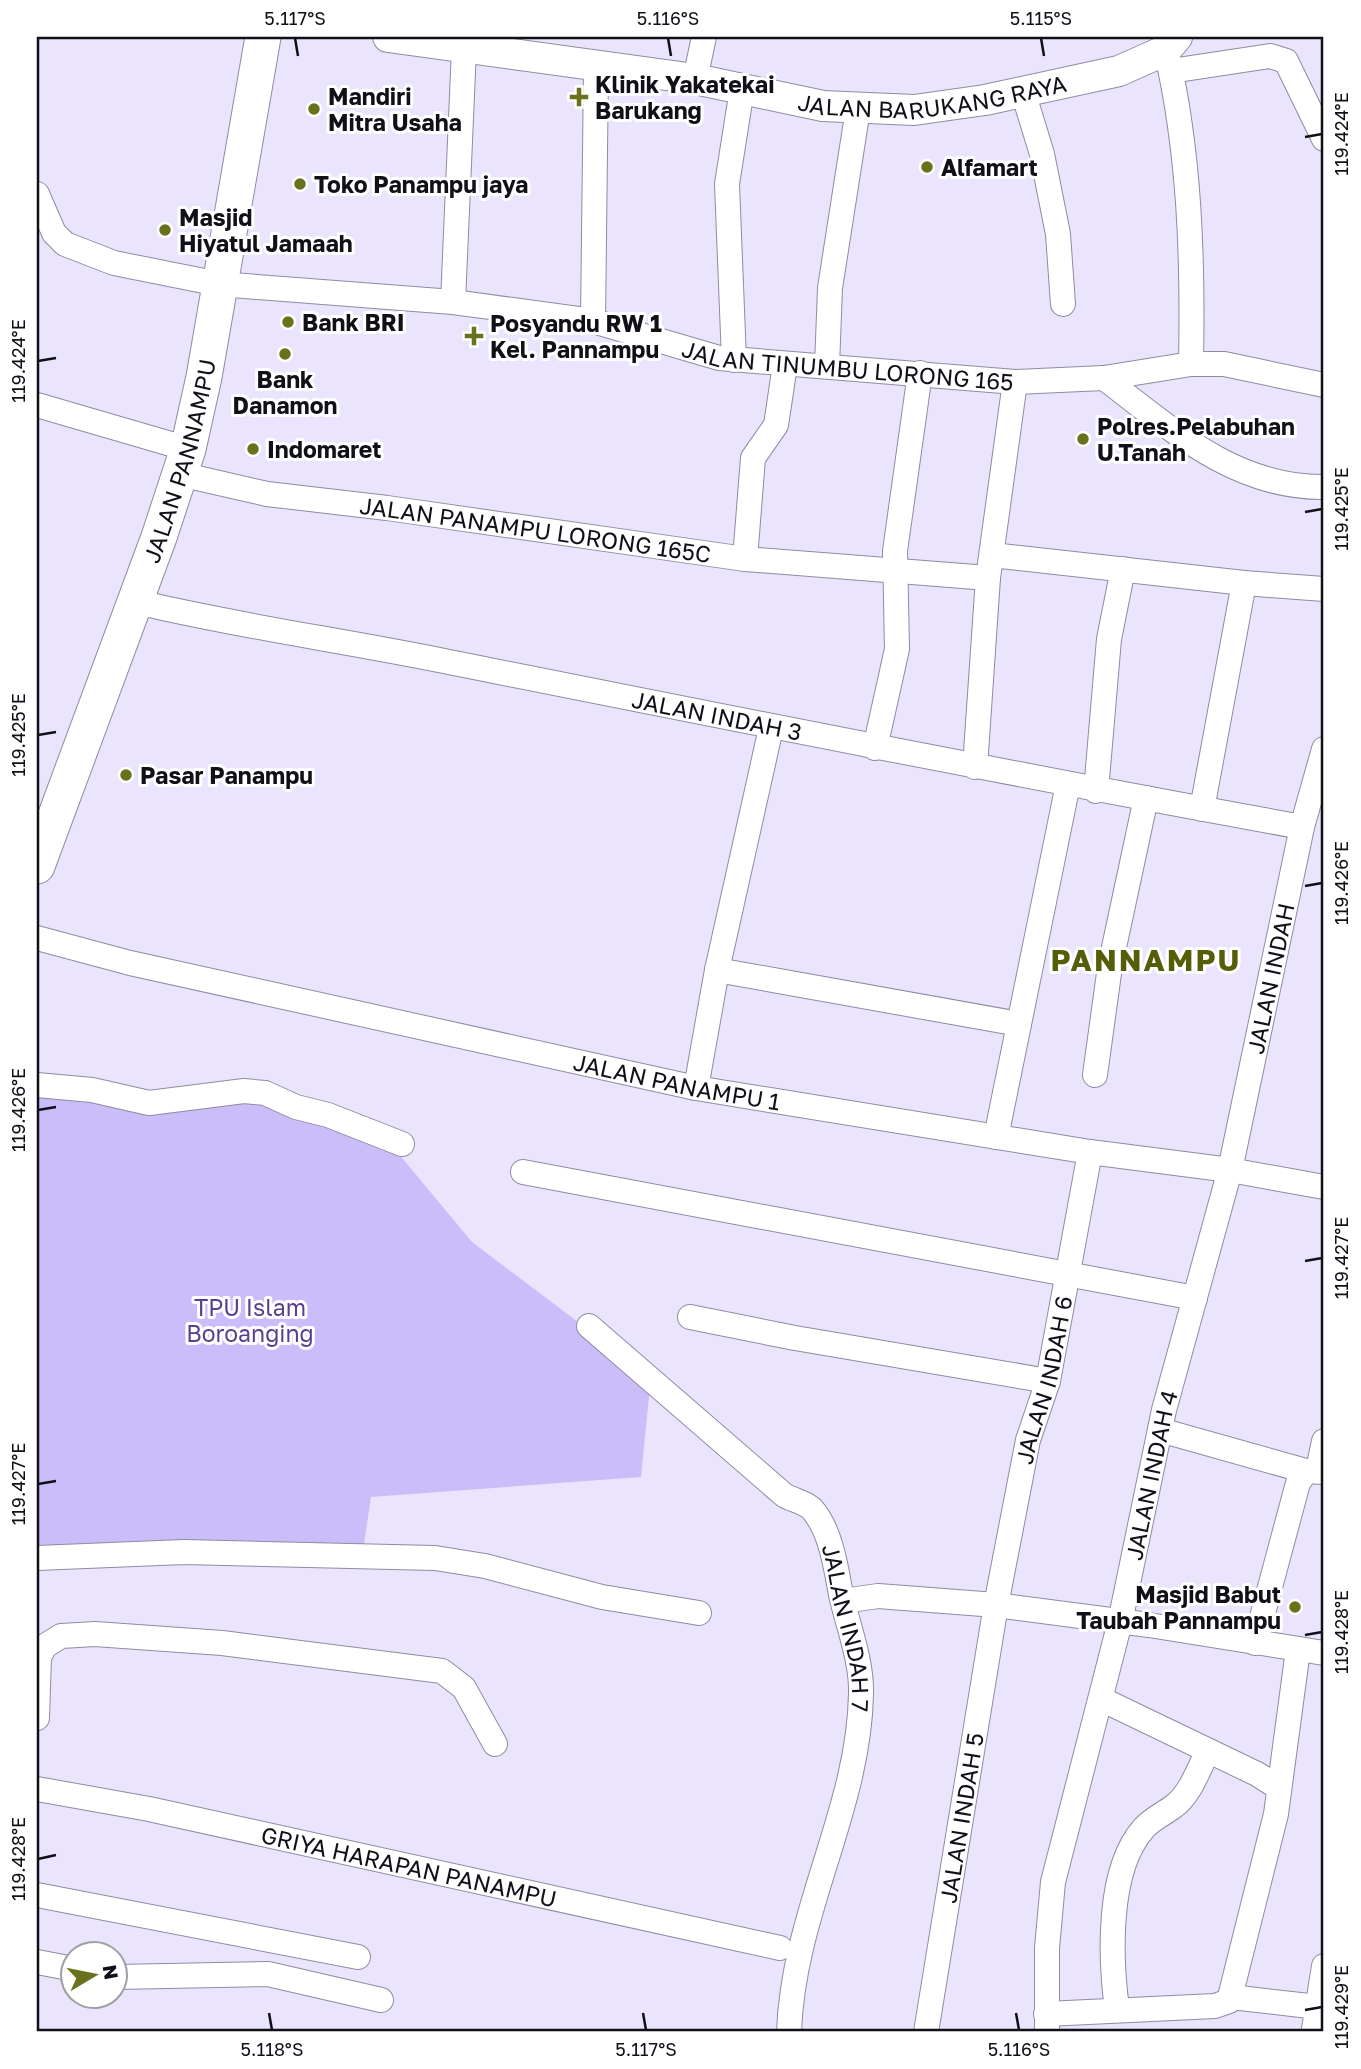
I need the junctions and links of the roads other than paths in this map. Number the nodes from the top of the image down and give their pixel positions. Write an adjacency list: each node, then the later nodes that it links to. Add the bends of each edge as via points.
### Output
1 (263, 37): 13 (main road, JALAN PANNAMPU)
2 (387, 37): 4 (street, JALAN BARUKANG RAYA)
3 (704, 37): 7 (street)
4 (464, 49): 6 (street, JALAN BARUKANG RAYA); 14 (street)
5 (1171, 52): 9 (street, JALAN BARUKANG RAYA, via 1119,71); 11 (street, via 1270,56 1286,61); 18 (street, via 1191,223)
6 (596, 68): 7 (street, JALAN BARUKANG RAYA); 16 (street)
7 (695, 79): 8 (street, JALAN BARUKANG RAYA)
8 (742, 89): 10 (street, JALAN BARUKANG RAYA); 17 (street, via 727,184)
9 (1023, 92): 10 (street, JALAN BARUKANG RAYA, via 939,108); 15 (street, via 1042,154 1058,234)
10 (858, 109): 20 (street, via 830,288)
11 (1324, 139)
12 (37, 194): 13 (street, JALAN TINUMBU LORONG 165, via 54,233 65,244 114,263)
13 (219, 284): 14 (street, JALAN TINUMBU LORONG 165); 26 (main road, JALAN PANNAMPU, via 197,415)
14 (453, 302): 16 (street, JALAN TINUMBU LORONG 165)
15 (1063, 304)
16 (593, 321): 17 (street, JALAN TINUMBU LORONG 165)
17 (734, 360): 19 (street, JALAN TINUMBU LORONG 165)
18 (1191, 364): 22 (street, JALAN TINUMBU LORONG 165); 24 (street, JALAN TINUMBU LORONG 165, via 1223,364)
19 (785, 365): 20 (street, JALAN TINUMBU LORONG 165); 28 (street, via 776,425 753,457)
20 (827, 366): 21 (street, JALAN TINUMBU LORONG 165)
21 (920, 373): 23 (street, JALAN TINUMBU LORONG 165); 31 (street)
22 (1104, 378): 23 (street, JALAN TINUMBU LORONG 165); 27 (street, via 1212,458 1288,486)
23 (1015, 382): 29 (street)
24 (1324, 385)
25 (37, 405): 26 (street, JALAN PANAMPU LORONG 165C)
26 (184, 462): 28 (street, JALAN PANAMPU LORONG 165C, via 267,494); 34 (main road, JALAN PANNAMPU)
27 (1324, 487)
28 (744, 559): 31 (street, JALAN PANAMPU LORONG 165C)
29 (990, 566): 30 (street, JALAN PANAMPU LORONG 165C); 31 (street, JALAN PANAMPU LORONG 165C); 38 (street)
30 (1123, 569): 32 (street, JALAN PANAMPU LORONG 165C); 40 (street, via 1109,639)
31 (894, 573): 36 (street, via 897,649)
32 (1244, 583): 33 (street, JALAN PANAMPU LORONG 165C); 42 (street)
33 (1324, 589)
34 (133, 601): 35 (street, JALAN INDAH 3); 44 (main road, JALAN PANNAMPU)
35 (771, 728): 36 (street, JALAN INDAH 3); 46 (street)
36 (875, 748): 38 (street, JALAN INDAH 3)
37 (1324, 749): 43 (street, JALAN INDAH)
38 (975, 767): 39 (street, JALAN INDAH 3)
39 (1068, 784): 40 (street, JALAN INDAH 3); 47 (street)
40 (1096, 791): 41 (street, JALAN INDAH 3)
41 (1146, 798): 42 (street, JALAN INDAH 3); 48 (street, via 1110,966)
42 (1202, 809): 43 (street, JALAN INDAH 3)
43 (1302, 827): 54 (street, JALAN INDAH)
44 (37, 866)
45 (37, 938): 50 (street, JALAN PANAMPU 1, via 131,963)
46 (717, 970): 47 (street); 50 (street)
47 (1019, 1024): 51 (street)
48 (1095, 1075)
49 (37, 1085): 52 (street, via 92,1090 149,1103 244,1091 265,1093)
50 (696, 1088): 51 (street, JALAN PANAMPU 1)
51 (996, 1137): 53 (street, JALAN PANAMPU 1)
52 (402, 1144)
53 (1090, 1152): 54 (street, JALAN PANAMPU 1); 57 (street, JALAN INDAH 6)
54 (1230, 1170): 56 (street, JALAN PANAMPU 1); 58 (street, JALAN INDAH 4)
55 (523, 1172): 57 (street)
56 (1324, 1187)
57 (1069, 1273): 58 (street); 61 (street, JALAN INDAH 6)
58 (1195, 1298): 62 (street, JALAN INDAH 4)
59 (690, 1317): 61 (street)
60 (589, 1326): 66 (street, JALAN INDAH 7, via 784,1495 811,1508 827,1541)
61 (1048, 1381): 67 (street, JALAN INDAH 6, via 1028,1440)
62 (1160, 1430): 64 (street); 69 (street, JALAN INDAH 4)
63 (1324, 1441): 64 (street)
64 (1316, 1471): 70 (street, via 1298,1483)
65 (37, 1558): 68 (street, via 184,1552 435,1558 485,1566 602,1597)
66 (843, 1601): 67 (street, via 878,1596); 90 (street, JALAN INDAH 7, via 862,1691 856,1753 805,1923)
67 (996, 1605): 69 (street); 91 (street, JALAN INDAH 5)
68 (699, 1613)
69 (1120, 1622): 70 (street); 73 (street, JALAN INDAH 4)
70 (1255, 1643): 71 (street)
71 (1297, 1650): 72 (street); 77 (street)
72 (1324, 1653)
73 (1101, 1699): 76 (street); 89 (street, JALAN INDAH 4, via 1053,1882)
74 (37, 1718): 75 (street, via 38,1657 45,1646 61,1636 95,1634 222,1643 442,1671 464,1688)
75 (495, 1744)
76 (1208, 1752): 77 (street); 88 (street, via 1174,1806 1142,1829 1122,1867 1115,1893)
77 (1279, 1788): 86 (street)
78 (37, 1789): 80 (street, GRIYA HARAPAN PANAMPU, via 149,1809)
79 (37, 1895): 81 (street)
80 (779, 1948)
81 (358, 1957)
82 (37, 1962): 83 (street)
83 (60, 1966)
84 (1324, 1966): 86 (street, via 1316,2018)
85 (130, 1977): 87 (street, via 268,1975)
86 (1231, 1997): 88 (street, via 1215,2006)
87 (381, 2000)
88 (1117, 2009): 89 (street)
89 (1046, 2023)
90 (789, 2032)
91 (926, 2032)

